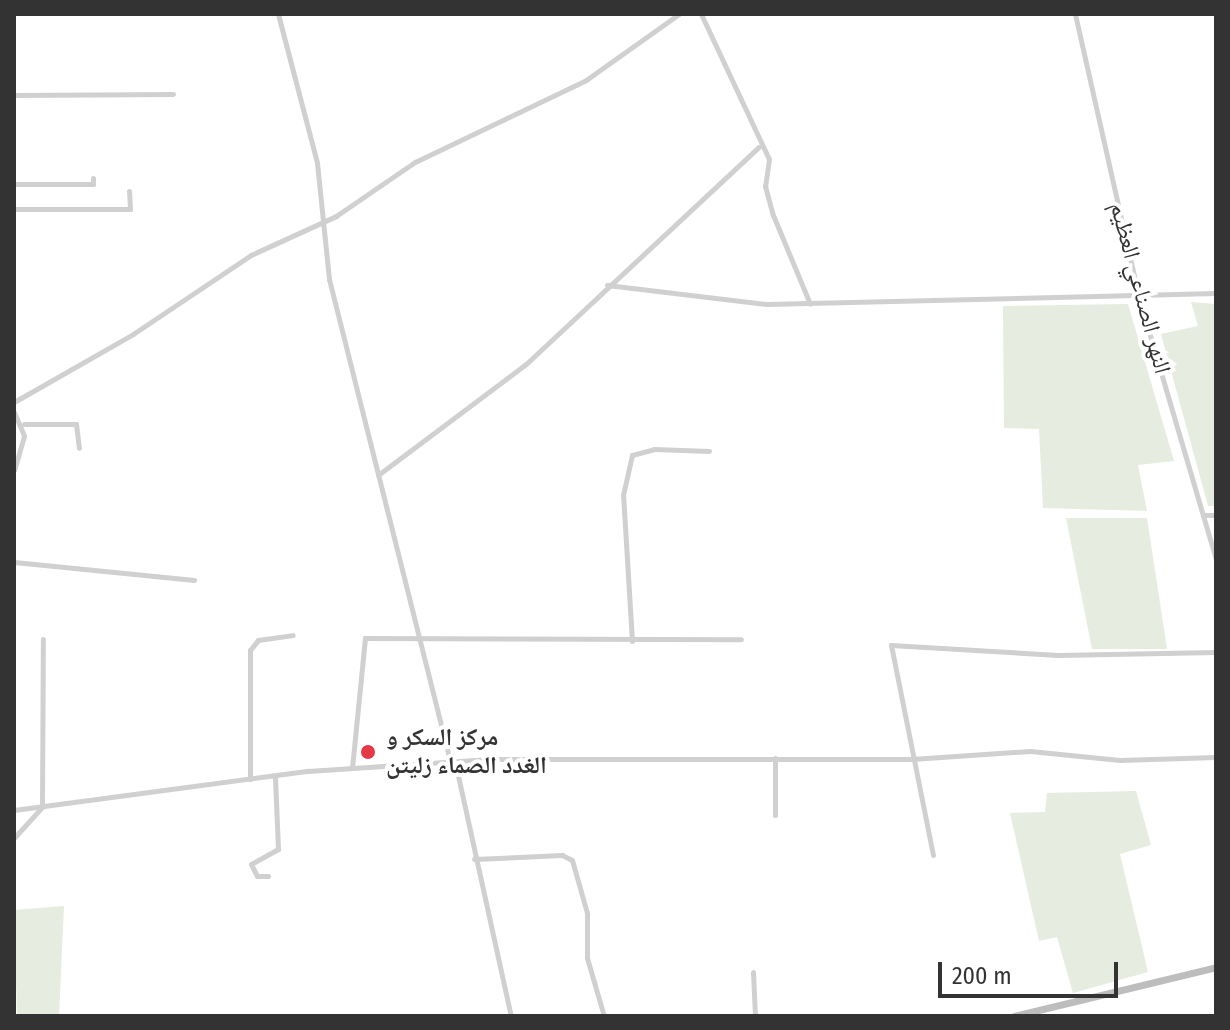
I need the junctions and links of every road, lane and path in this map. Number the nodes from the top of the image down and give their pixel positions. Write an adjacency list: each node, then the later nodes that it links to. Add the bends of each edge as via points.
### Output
1 (278, 14): 12 (street, via 317,163)
2 (679, 14): 12 (street, via 586,80 415,162)
3 (701, 14): 7 (street)
4 (1075, 14): 15 (street, النهر الصناعي العظيم)
5 (173, 94): 6 (street)
6 (14, 95)
7 (759, 147): 13 (street); 16 (street, via 769,159 765,186 773,215)
8 (93, 178): 9 (street, via 93,184)
9 (14, 184)
10 (129, 191): 11 (street, via 130,209)
11 (14, 209)
12 (320, 224): 17 (street, via 241,261 133,334); 23 (street)
13 (607, 285): 16 (street, via 730,302); 23 (street, via 526,364)
14 (1216, 293): 15 (street)
15 (1139, 298): 16 (street); 24 (street, النهر الصناعي العظيم)
16 (810, 304)
17 (14, 402)
18 (14, 412): 19 (street)
19 (24, 424): 20 (street, via 76,424); 22 (street)
20 (79, 448)
21 (709, 451): 32 (street, via 654,449 632,455 623,495)
22 (14, 470)
23 (378, 475): 33 (street)
24 (1203, 515): 25 (street); 26 (street, النهر الصناعي العظيم)
25 (1216, 515)
26 (1216, 560)
27 (14, 562): 28 (street)
28 (194, 580)
29 (293, 635): 41 (street, via 258,640 250,650)
30 (43, 639): 42 (street)
31 (741, 639): 32 (street)
32 (632, 641): 33 (street)
33 (421, 642): 38 (street); 39 (street, via 362,641)
34 (1216, 652): 37 (street, via 1058,655 891,645)
35 (1216, 757): 37 (street, via 1120,760 1030,751)
36 (775, 758): 37 (street); 38 (street); 44 (street)
37 (912, 759): 46 (street)
38 (452, 762): 39 (street); 47 (street)
39 (352, 768): 40 (street)
40 (275, 776): 41 (street); 48 (street, via 278,849 251,864 257,876)
41 (250, 779): 42 (street)
42 (42, 807): 43 (street); 45 (street)
43 (14, 810)
44 (775, 815)
45 (14, 838)
46 (933, 855)
47 (474, 859): 51 (street); 52 (street, via 562,855 572,860)
48 (268, 876)
49 (1216, 967): 54 (street)
50 (753, 972): 53 (street)
51 (511, 1016)
52 (604, 1016)
53 (755, 1016)
54 (1014, 1016)

